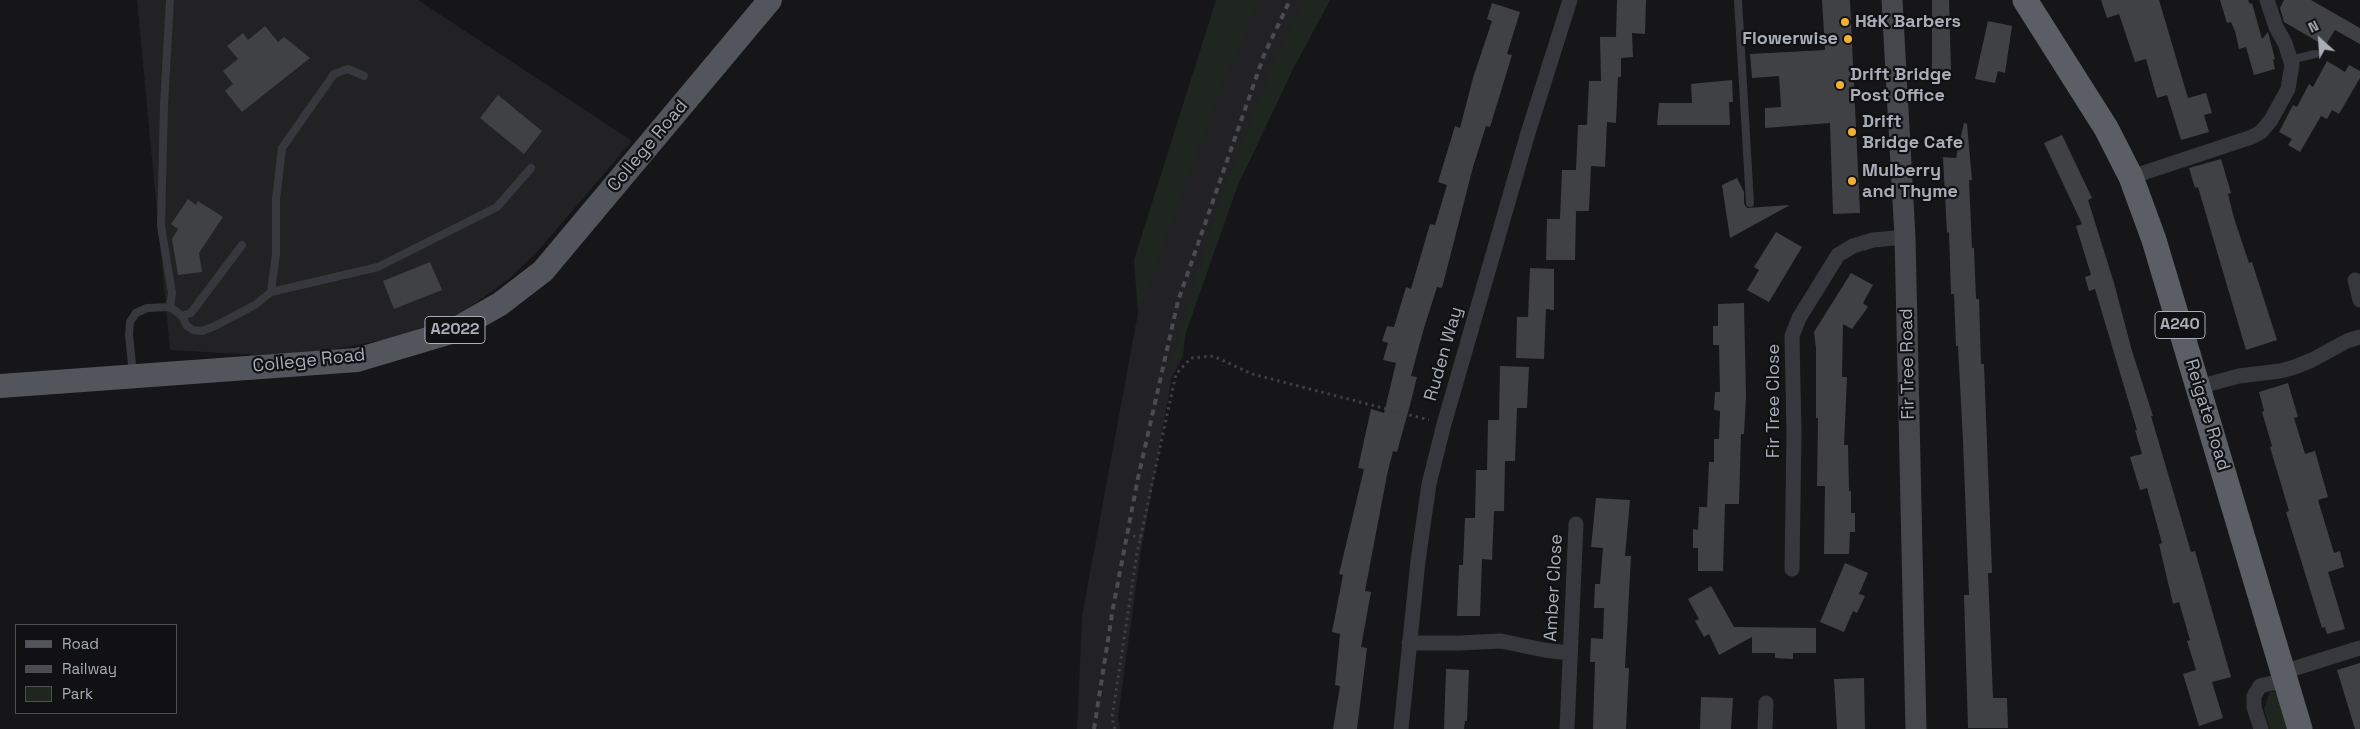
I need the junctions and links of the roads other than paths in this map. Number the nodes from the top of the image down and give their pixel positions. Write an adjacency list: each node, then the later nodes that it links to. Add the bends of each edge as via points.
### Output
1 (170, 0): 19 (lane, via 161,226 172,293)
2 (770, 0): 22 (main road, College Road / A2022, via 543,271 500,304 451,332 357,360)
3 (1570, 0): 27 (street, Ruden Way, via 1444,424 1429,484)
4 (1738, 0): 13 (lane)
5 (1892, 0): 14 (main road, Fir Tree Road)
6 (2025, 0): 12 (highway, Reigate Road / A240, via 2106,128)
7 (2267, 0): 9 (street)
8 (2315, 54): 9 (lane)
9 (2290, 60): 12 (street, via 2288,89 2281,106 2261,132 2236,144)
10 (364, 76): 17 (lane, via 348,69 334,74 282,148)
11 (531, 168): 17 (lane, via 498,207 378,267)
12 (2131, 177): 24 (highway, Reigate Road / A240, via 2154,240)
13 (1750, 204)
14 (1905, 237): 26 (street, Fir Tree Close, via 1873,240 1838,255 1799,318 1792,336); 35 (main road, Fir Tree Road)
15 (242, 245): 20 (lane, via 191,314)
16 (2355, 280): 18 (street)
17 (272, 292): 20 (lane, via 255,305 202,331 187,326)
18 (2360, 300)
19 (170, 307): 20 (lane); 22 (lane, via 147,308 136,313 130,322)
20 (182, 316)
21 (2360, 337): 24 (street, via 2280,371 2239,376)
22 (133, 376): 23 (main road, College Road / A2022)
23 (0, 386)
24 (2198, 387): 30 (highway, Reigate Road / A240)
25 (1576, 524): 29 (street, Amber Close)
26 (1792, 569)
27 (1409, 643): 29 (street, Amber Close, via 1501,641); 32 (street, Ruden Way)
28 (2360, 648): 30 (street)
29 (1569, 653): 33 (street, Amber Close)
30 (2284, 676): 36 (street, via 2260,686 2254,696); 37 (highway, Reigate Road / A240)
31 (1766, 704): 34 (street)
32 (1401, 729)
33 (1567, 729)
34 (1765, 729)
35 (1916, 729)
36 (2261, 729)
37 (2300, 729)

